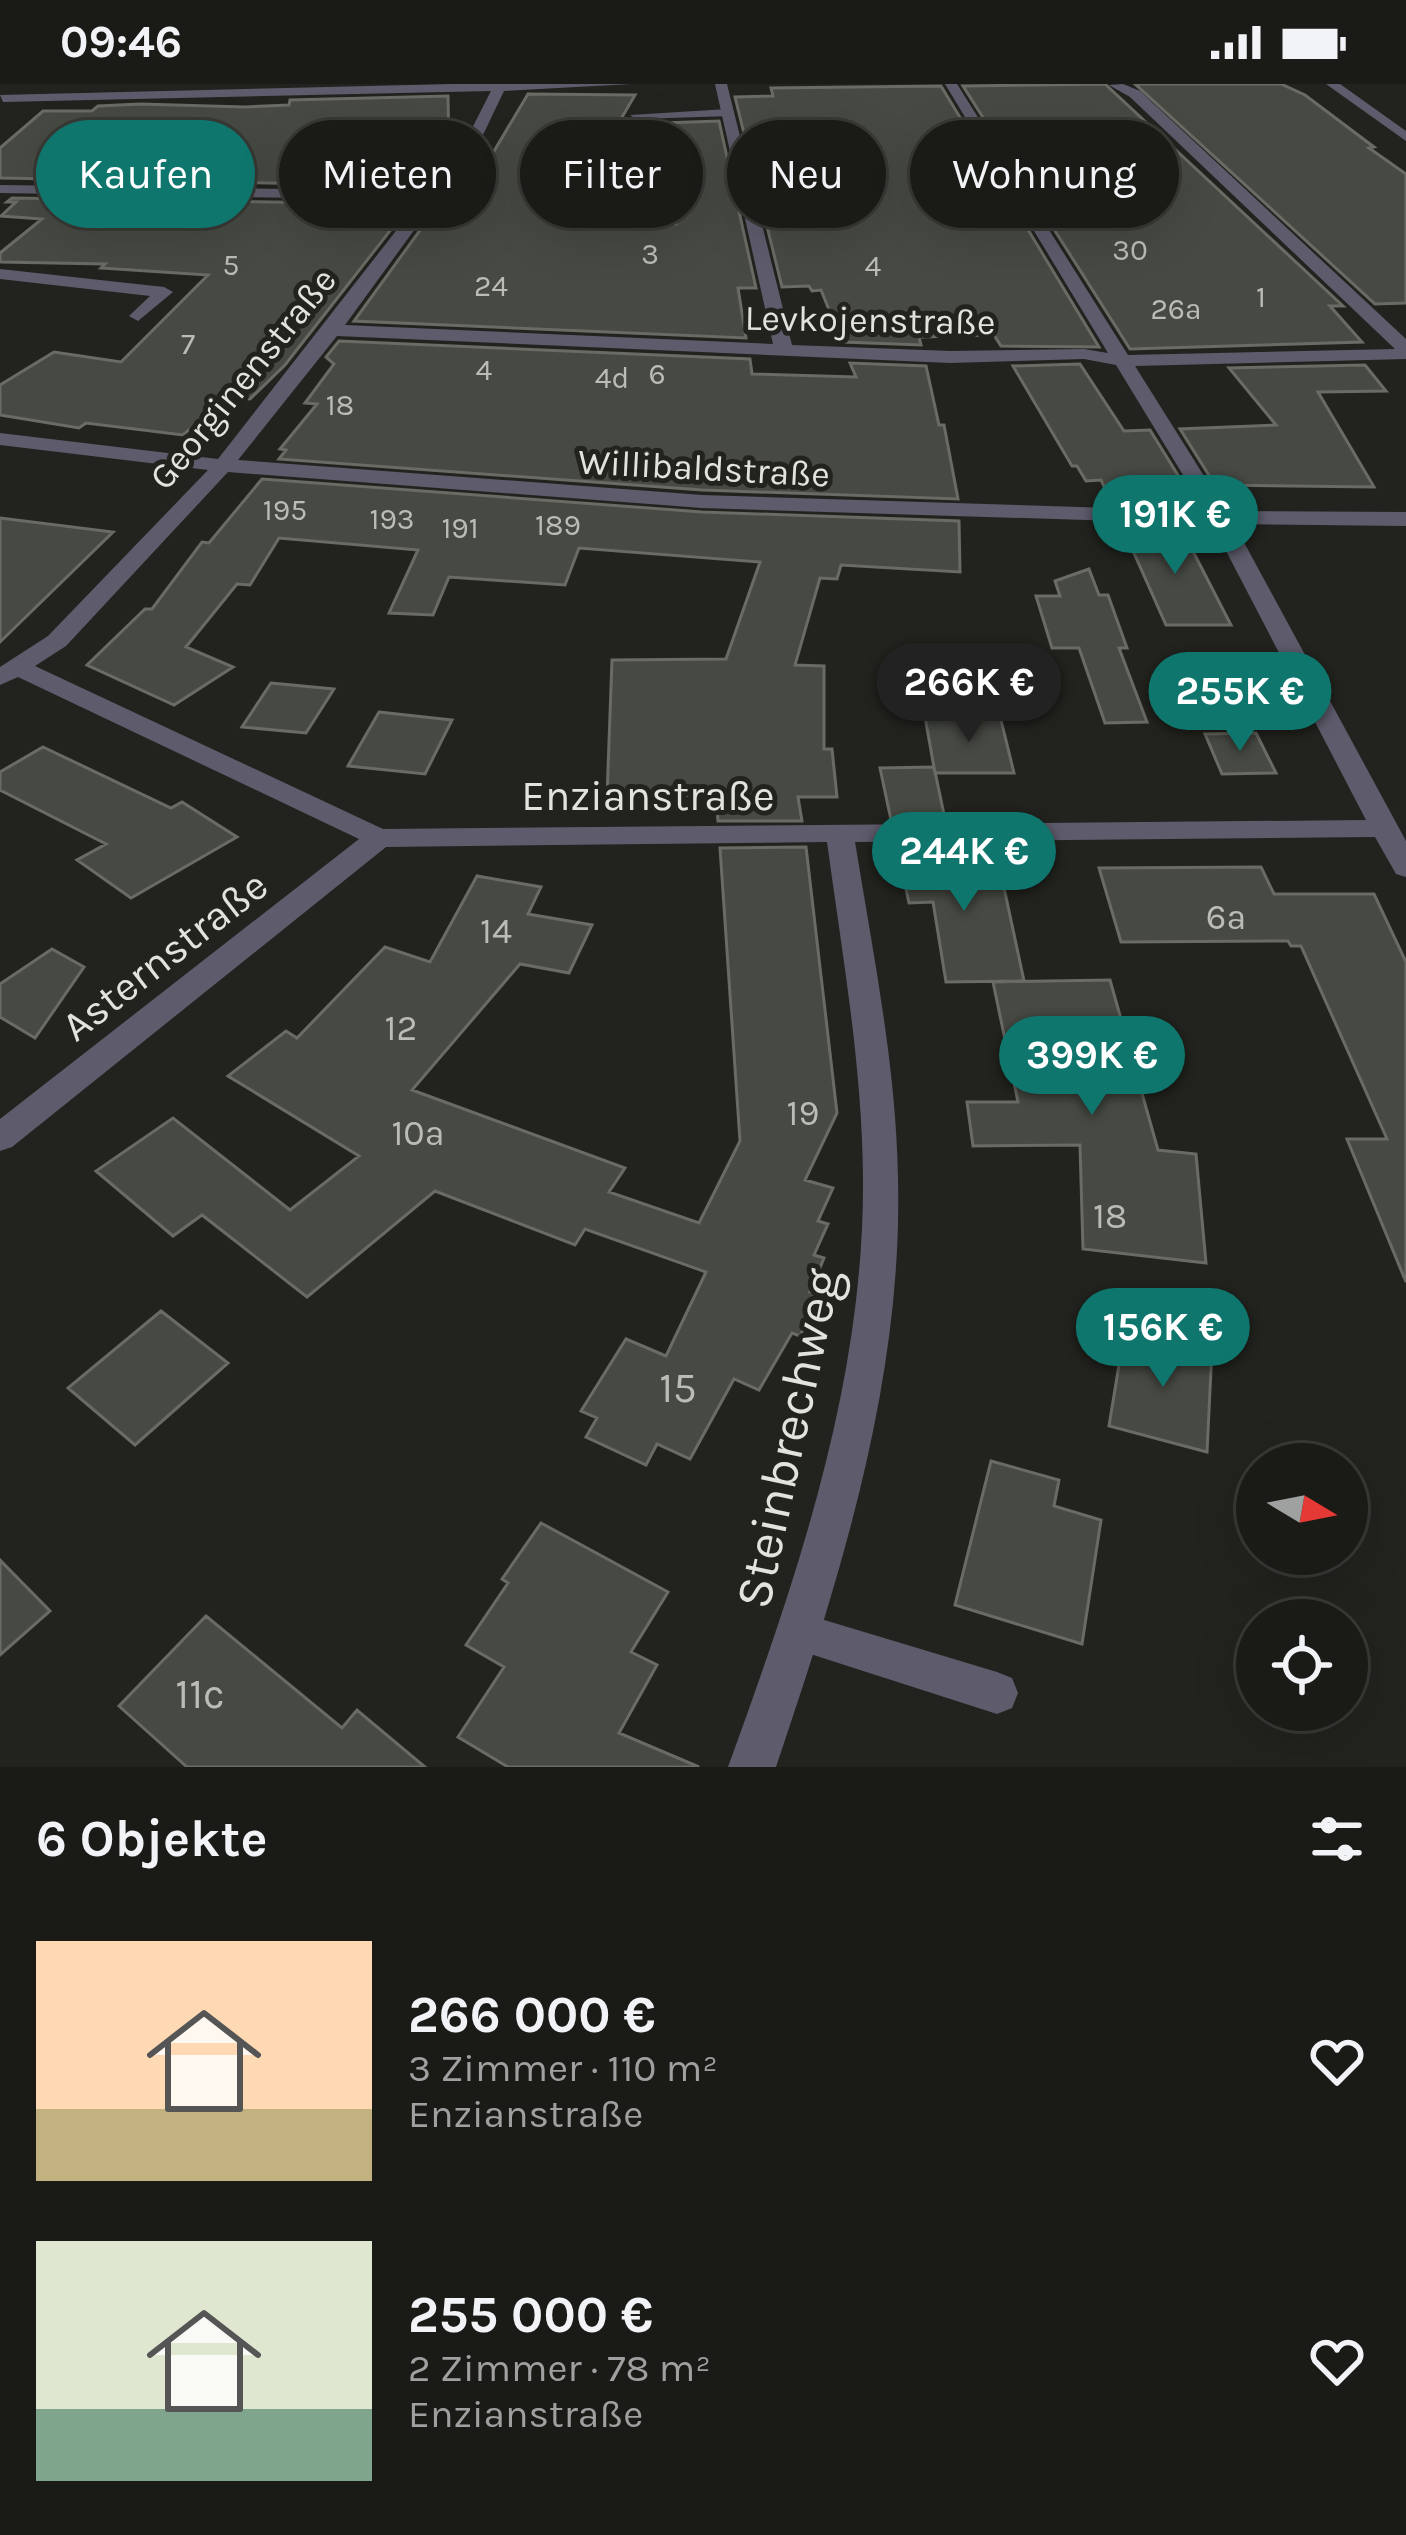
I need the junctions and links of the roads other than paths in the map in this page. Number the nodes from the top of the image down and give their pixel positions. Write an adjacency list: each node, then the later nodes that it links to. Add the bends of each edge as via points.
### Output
1 (21, 84): 8 (street)
2 (625, 84): 7 (street)
3 (721, 84): 9 (street)
4 (951, 84): 21 (street)
5 (1332, 84): 12 (street)
6 (1115, 85): 20 (street, via 1135,94)
7 (499, 87): 8 (street); 11 (street, Georginenstraße)
8 (2, 99)
9 (728, 113): 10 (lane); 19 (street)
10 (636, 115)
11 (484, 120)
12 (1406, 136)
13 (0, 189): 14 (street)
14 (279, 194)
15 (408, 228): 18 (street, Georginenstraße)
16 (0, 274): 17 (street, via 164,292)
17 (138, 316)
18 (332, 329): 19 (street, Levkojenstraße); 23 (street, Georginenstraße)
19 (784, 351): 21 (street, Levkojenstraße, via 1084,354)
20 (1406, 351): 21 (street, Levkojenstraße)
21 (1124, 362): 24 (street)
22 (0, 439): 23 (street, Willibaldstraße)
23 (220, 469): 24 (street, Willibaldstraße, via 720,502); 26 (street, Georginenstraße, via 57,641)
24 (1220, 518): 25 (street, Willibaldstraße); 27 (street)
25 (1406, 519)
26 (10, 673): 29 (street, Enzianstraße)
27 (1384, 828): 28 (street, Enzianstraße); 30 (street)
28 (840, 837): 29 (street, Enzianstraße); 32 (street, Steinbrechweg, via 881,1183 873,1317)
29 (379, 838): 31 (street, Asternstraße)
30 (1406, 868)
31 (0, 1138)
32 (801, 1632): 33 (lane); 34 (street, Steinbrechweg)
33 (997, 1694)
34 (752, 1767)

